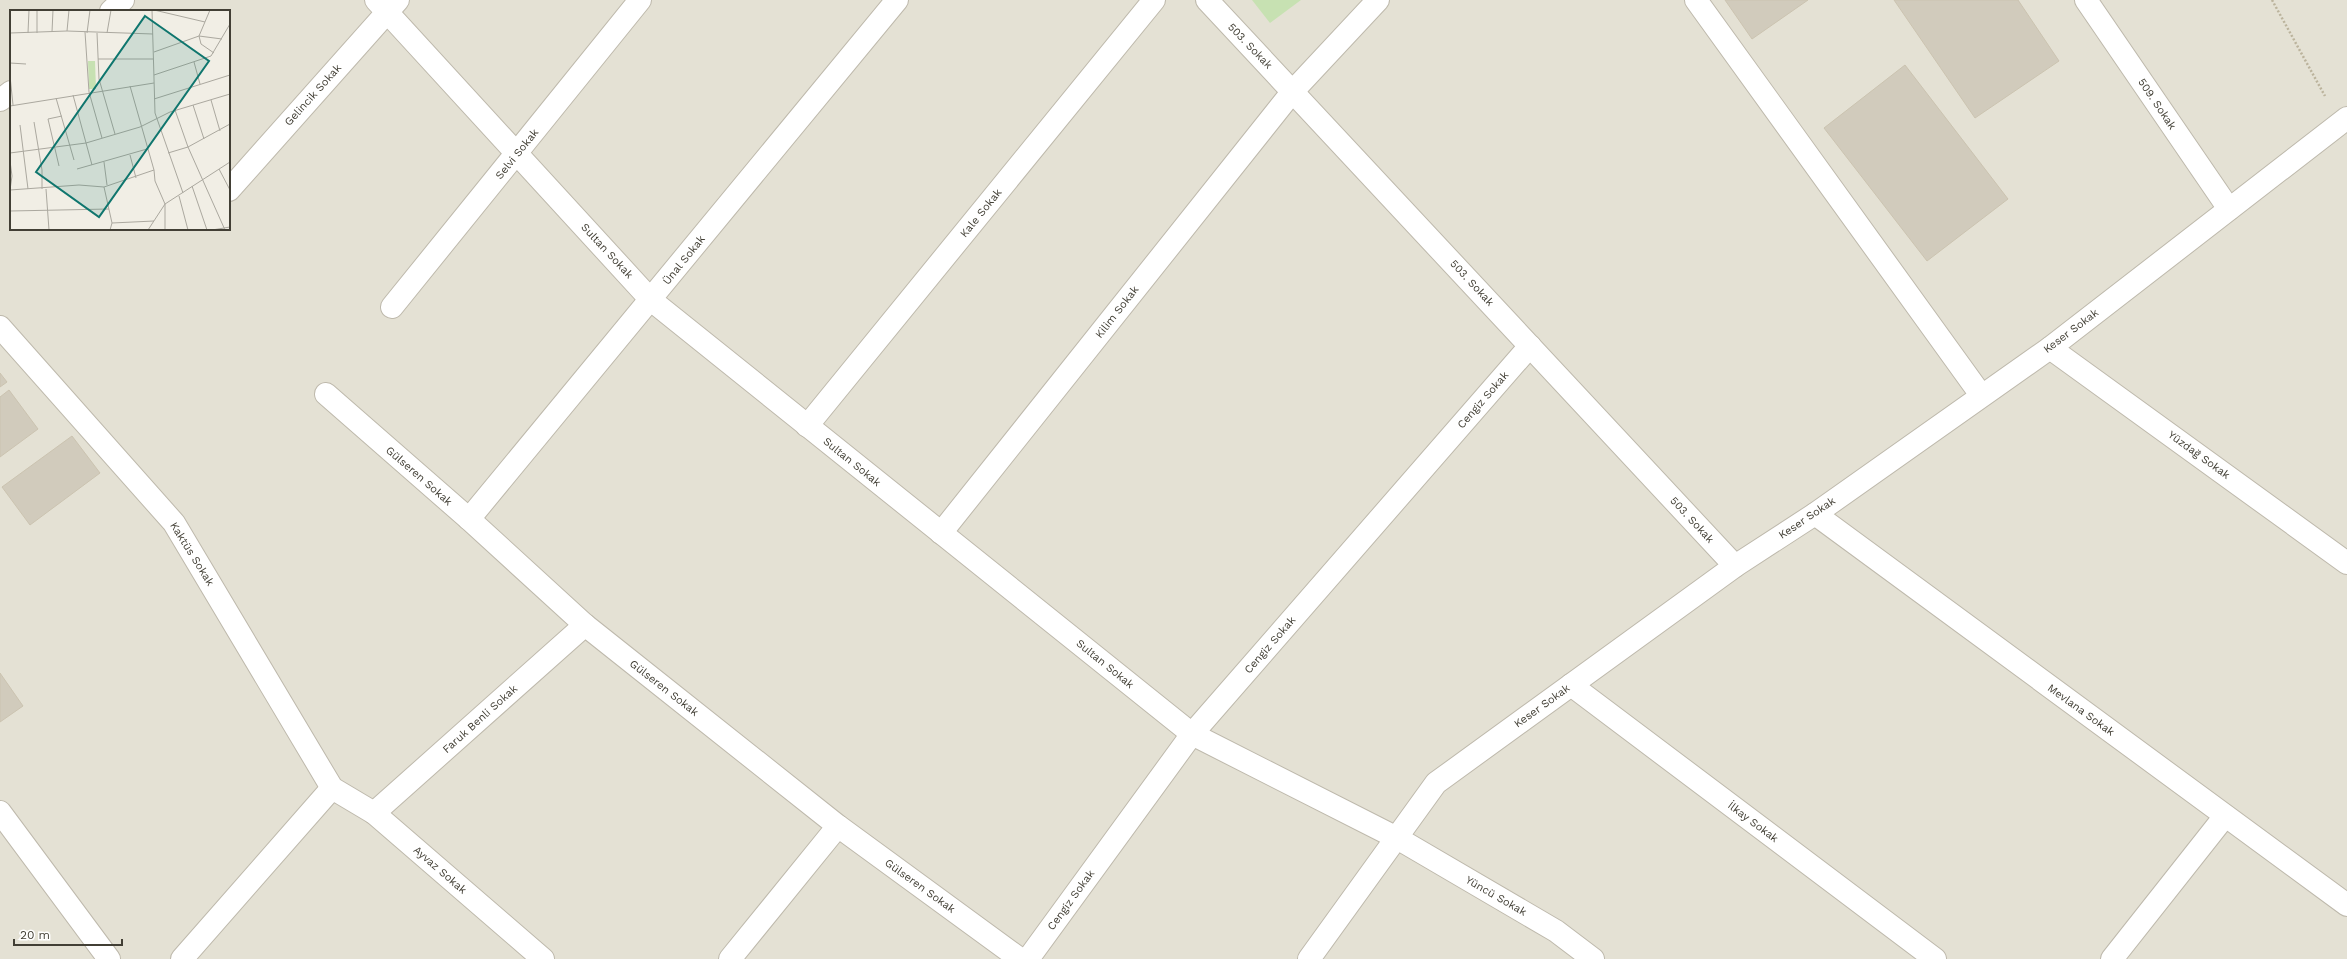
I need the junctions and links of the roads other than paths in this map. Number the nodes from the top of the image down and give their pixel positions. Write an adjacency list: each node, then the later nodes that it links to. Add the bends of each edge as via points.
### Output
1 (123, 0): 10 (street)
2 (640, 0): 15 (street, Selvi Sokak)
3 (897, 0): 18 (street, Ünal Sokak)
4 (1154, 0): 25 (street, Kale Sokak)
5 (1207, 0): 11 (street, 503. Sokak)
6 (1378, 0): 11 (street, Kilim Sokak)
7 (1696, 0): 24 (street)
8 (2086, 0): 17 (street, 509. Sokak)
9 (387, 4): 15 (street, Sultan Sokak); 16 (street, Gelincik Sokak)
10 (112, 10)
11 (1293, 91): 21 (street, 503. Sokak); 28 (street, Kilim Sokak)
12 (10, 93): 13 (street)
13 (0, 100)
14 (2344, 121): 17 (street, Keser Sokak)
15 (517, 155): 18 (street, Sultan Sokak); 19 (street, Selvi Sokak)
16 (230, 189)
17 (2229, 209): 22 (street, Keser Sokak)
18 (651, 300): 25 (street, Sultan Sokak); 27 (street, Ünal Sokak)
19 (392, 307)
20 (0, 327): 34 (street, Kaktüs Sokak, via 174,523)
21 (1530, 346): 30 (street, 503. Sokak); 33 (street, Cengiz Sokak)
22 (2050, 348): 24 (street, Keser Sokak); 29 (street, Yüzdağ Sokak)
23 (326, 394): 27 (street, Gülseren Sokak)
24 (1981, 395): 26 (street, Keser Sokak)
25 (807, 426): 28 (street, Sultan Sokak)
26 (1815, 514): 30 (street, Keser Sokak); 37 (street, Mevlana Sokak)
27 (469, 519): 31 (street, Gülseren Sokak)
28 (942, 533): 33 (street, Sultan Sokak)
29 (2347, 562)
30 (1735, 566): 32 (street, Keser Sokak)
31 (585, 625): 36 (street, Faruk Benli Sokak); 38 (street, Gülseren Sokak)
32 (1570, 685): 39 (street, Keser Sokak, via 1436,783); 49 (street, İlkay Sokak)
33 (1192, 734): 39 (street, Sultan Sokak); 46 (street, Cengiz Sokak)
34 (332, 788): 36 (street, Ayvaz Sokak); 42 (street)
35 (0, 812): 41 (street)
36 (374, 813): 43 (street, Ayvaz Sokak)
37 (2225, 816): 40 (street, Mevlana Sokak); 50 (street)
38 (838, 826): 44 (street); 45 (street, Gülseren Sokak)
39 (1396, 838): 47 (street, Keser Sokak); 48 (street, Yüncü Sokak, via 1556,931)
40 (2347, 905)
41 (109, 959)
42 (182, 959)
43 (543, 959)
44 (730, 959)
45 (1020, 959)
46 (1028, 959)
47 (1309, 959)
48 (1592, 959)
49 (1935, 959)
50 (2112, 959)

